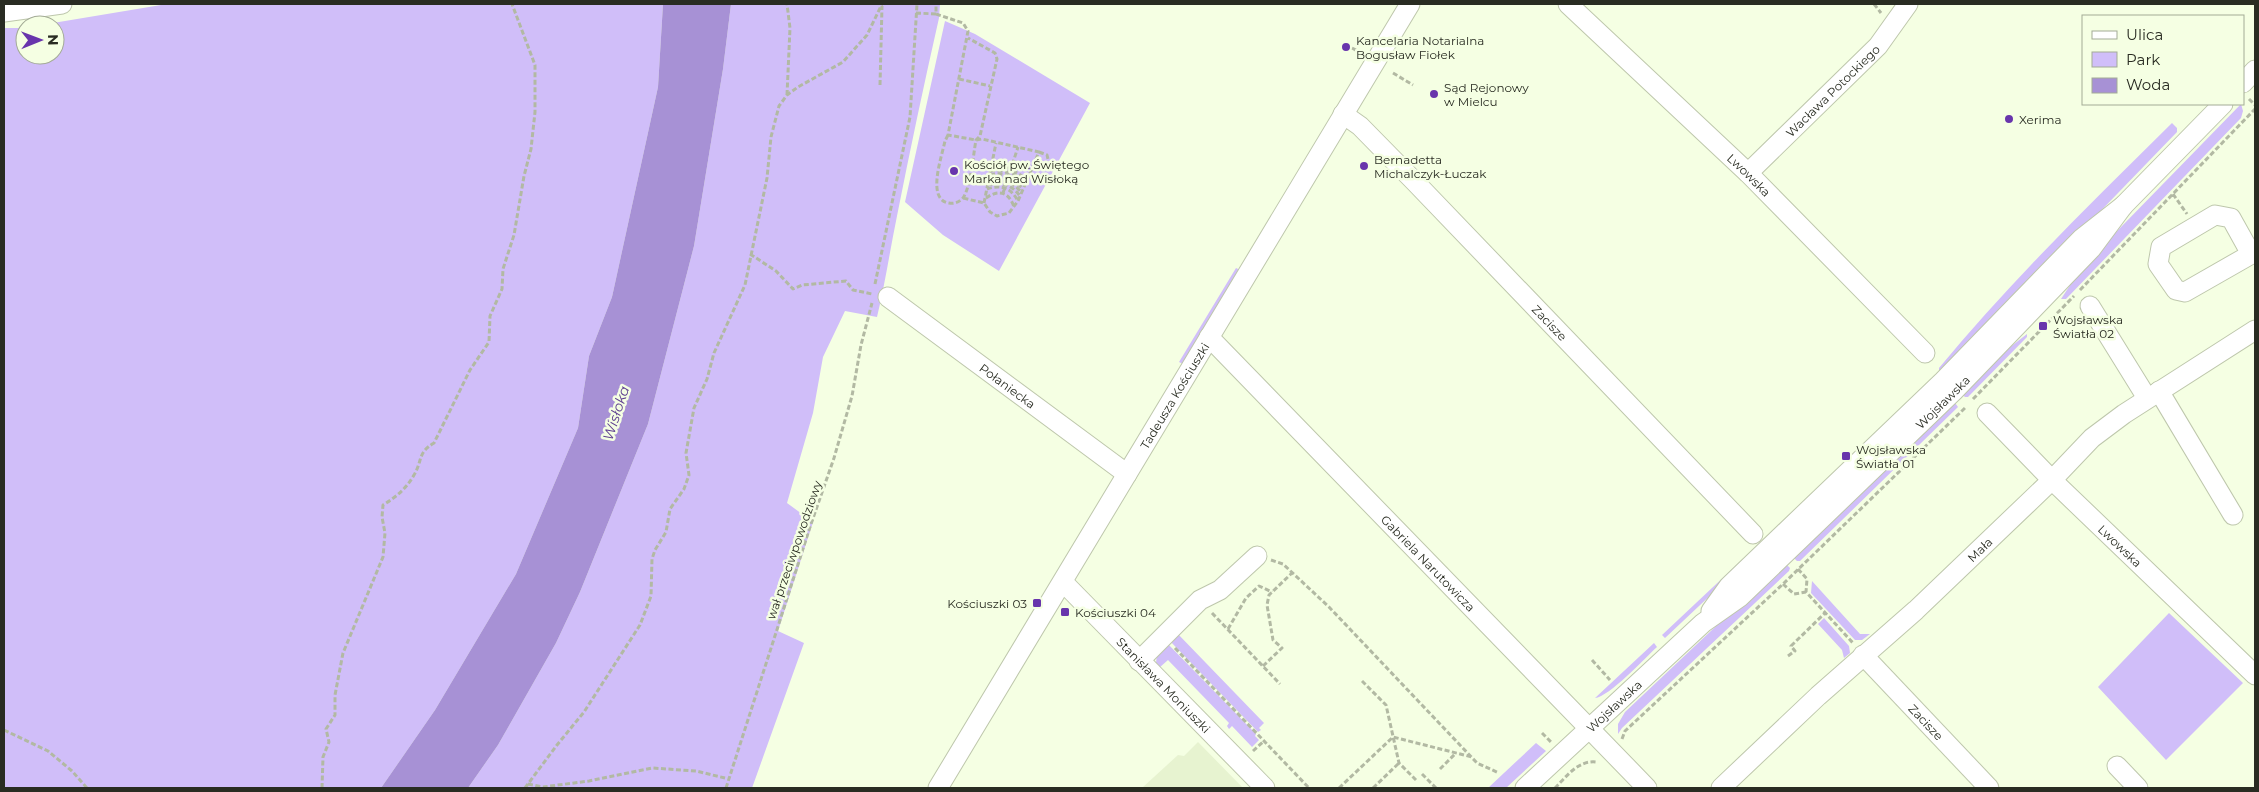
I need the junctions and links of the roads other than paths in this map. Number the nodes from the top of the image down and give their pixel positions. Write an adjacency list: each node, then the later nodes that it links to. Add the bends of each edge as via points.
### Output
1 (62, 4): 5 (street)
2 (1410, 4): 9 (street, Tadeusza Kościuszki)
3 (1568, 4): 10 (street, Lwowska)
4 (1898, 8): 10 (street, Wacława Potockiego, via 1878,46)
5 (4, 12)
6 (2255, 70): 7 (street)
7 (2246, 91)
8 (2222, 105): 28 (street, Wojsławska, via 2123,206 2091,248 1954,391 1740,597 1703,623)
9 (1343, 114): 15 (street, Tadeusza Kościuszki); 22 (street, Zacisze, via 1360,126 1415,182)
10 (1748, 173): 16 (street, Lwowska)
11 (2253, 253): 11 (street, via 2185,292 2176,290 2158,264 2161,247 2214,215 2231,218)
12 (881, 296): 19 (street, Połaniecka)
13 (2090, 306): 17 (street)
14 (2255, 330): 17 (street, Mała)
15 (1209, 337): 19 (street, Tadeusza Kościuszki); 28 (street, Gabriela Narutowicza)
16 (1925, 353)
17 (2153, 394): 20 (street, Mała, via 2092,438); 21 (street)
18 (1987, 413): 20 (street, Lwowska)
19 (1128, 474): 24 (street, Tadeusza Kościuszki)
20 (2052, 480): 25 (street, Mała, via 1916,610); 27 (street, Lwowska)
21 (2233, 515)
22 (1753, 534)
23 (1257, 556): 26 (street, via 1220,590 1200,600)
24 (1063, 582): 26 (street, Stanisława Moniuszki); 30 (street, Tadeusza Kościuszki)
25 (1863, 655): 34 (street, Mała); 35 (street, Zacisze)
26 (1139, 660): 31 (street, Stanisława Moniuszki)
27 (2255, 675)
28 (1588, 728): 32 (street, Wojsławska); 33 (street, Gabriela Narutowicza)
29 (2117, 766): 36 (street)
30 (938, 788)
31 (1265, 788)
32 (1525, 788)
33 (1646, 788)
34 (1720, 788)
35 (1990, 788)
36 (2138, 788)

